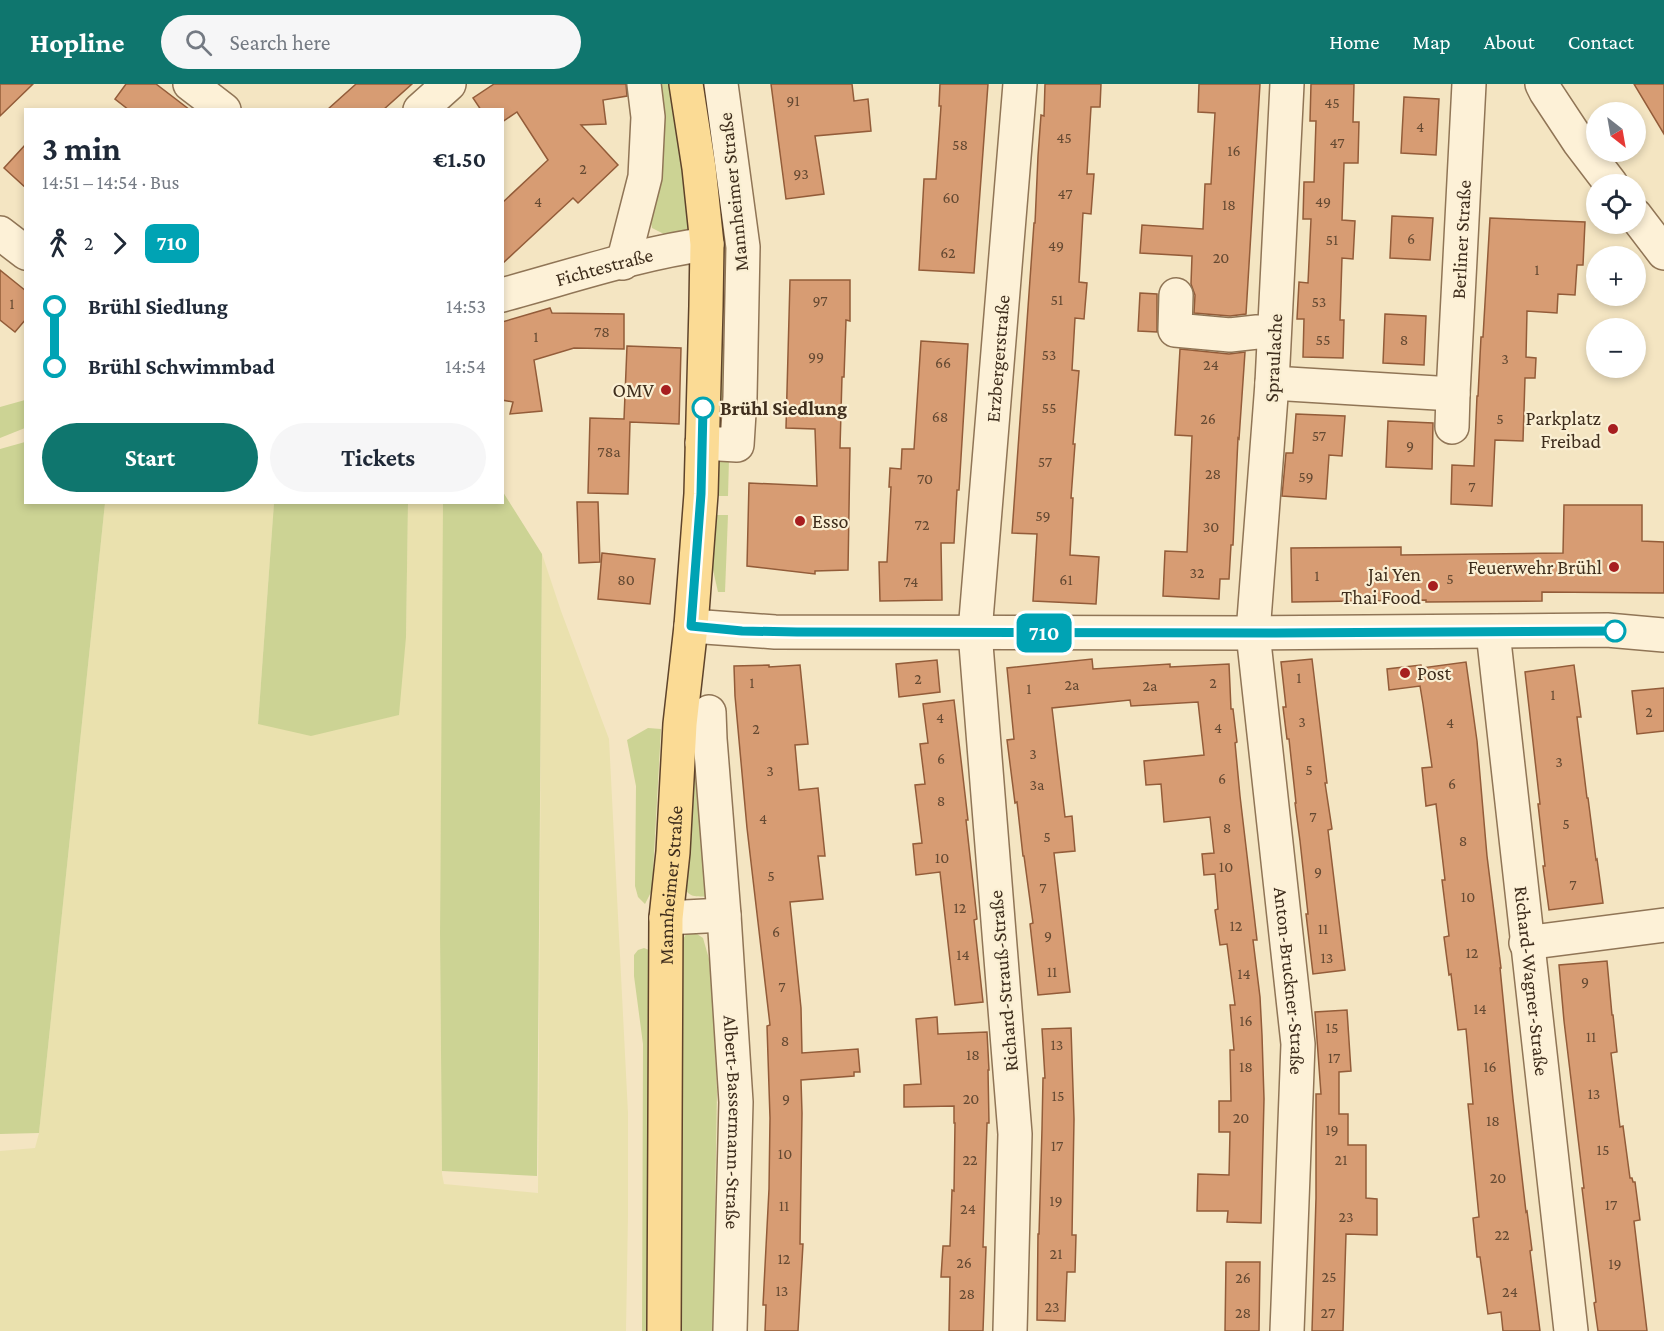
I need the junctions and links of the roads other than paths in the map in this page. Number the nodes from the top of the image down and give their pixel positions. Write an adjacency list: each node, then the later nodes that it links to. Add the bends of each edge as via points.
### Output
1 (190, 84): 10 (street)
2 (449, 84): 11 (street)
3 (644, 84): 16 (street, via 648,117 645,177)
4 (686, 84): 14 (main road, Mannheimer Straße)
5 (721, 84): 23 (street, Mannheimer Straße, via 743,247 740,398 737,445)
6 (1020, 84): 25 (street, Erzbergerstraße)
7 (1287, 84): 19 (street, Spraulache)
8 (1469, 84): 21 (street, Berliner Straße)
9 (1542, 84): 12 (street)
10 (221, 108)
11 (422, 108)
12 (1603, 174)
13 (1646, 229): 15 (street)
14 (707, 244): 16 (street, Fichtestraße); 23 (main road, Mannheimer Straße)
15 (1664, 253)
16 (622, 263): 17 (street, Fichtestraße)
17 (504, 294)
18 (1176, 295): 19 (street, via 1175,330 1230,335)
19 (1274, 333): 20 (street, Spraulache)
20 (1272, 383): 21 (street); 27 (street, Spraulache)
21 (1453, 394): 22 (street, Berliner Straße)
22 (1452, 427)
23 (702, 443): 24 (main road, Mannheimer Straße)
24 (691, 626): 25 (street, via 775,632); 31 (main road, Mannheimer Straße)
25 (975, 632): 27 (street); 36 (street, Richard-Strauß-Straße, via 1015,1134)
26 (1493, 632): 27 (street); 28 (street, via 1607,630); 33 (street, Richard-Wagner-Straße)
27 (1253, 633): 37 (street, Anton-Bruckner-Straße, via 1298,1044)
28 (1664, 634)
29 (709, 725): 30 (street, Albert-Bassermann-Straße)
30 (724, 915): 31 (street); 35 (street, Albert-Bassermann-Straße, via 736,1102)
31 (666, 918): 34 (main road, Mannheimer Straße)
32 (1664, 925): 33 (street)
33 (1527, 943): 38 (street, Richard-Wagner-Straße)
34 (664, 1331)
35 (730, 1331)
36 (1010, 1331)
37 (1287, 1331)
38 (1571, 1331)

